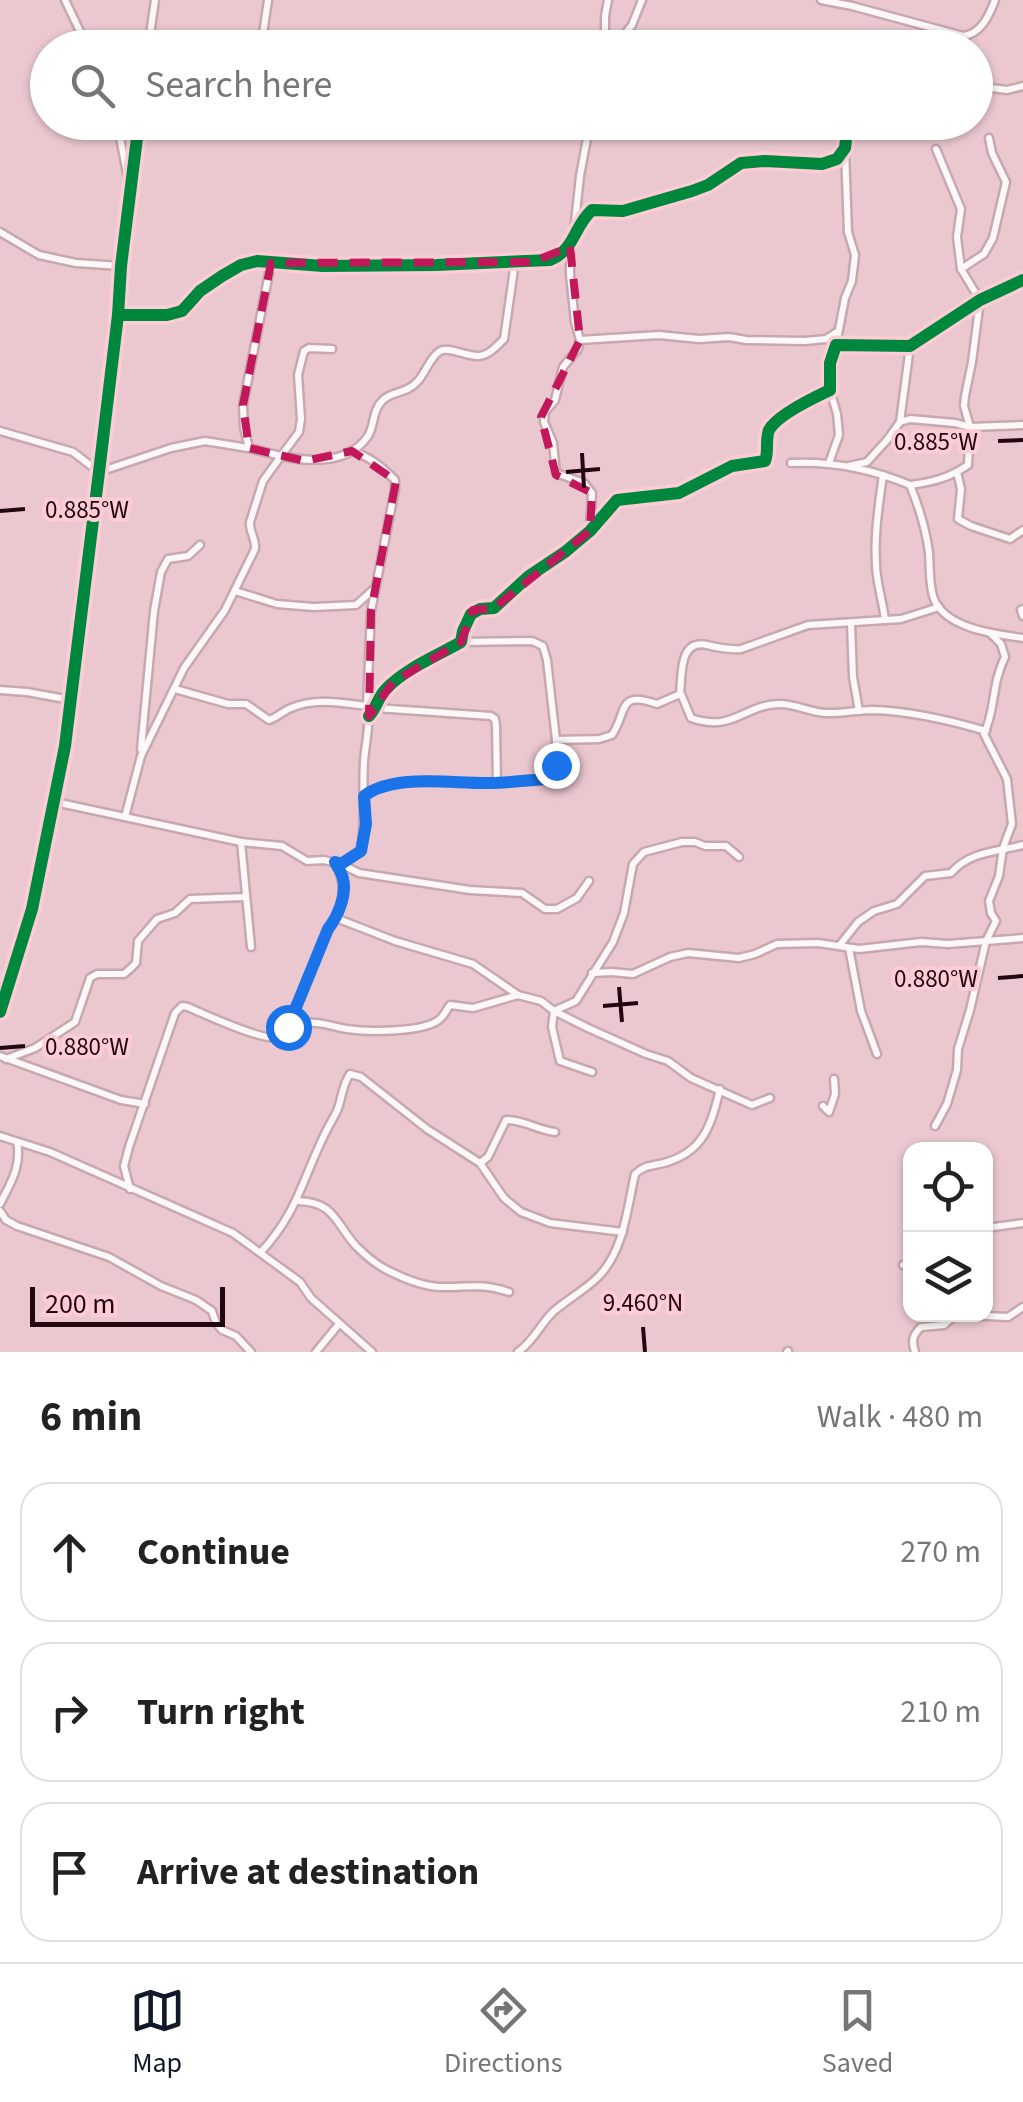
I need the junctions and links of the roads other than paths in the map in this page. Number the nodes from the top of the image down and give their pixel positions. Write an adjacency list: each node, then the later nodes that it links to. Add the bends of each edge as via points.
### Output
1 (65, 0): 8 (street)
2 (155, 0): 9 (street)
3 (268, 0): 10 (street)
4 (608, 0): 11 (street)
5 (642, 0): 12 (street)
6 (821, 0): 13 (street)
7 (995, 0): 14 (street)
8 (79, 30)
9 (151, 30)
10 (264, 30)
11 (605, 30)
12 (628, 30)
13 (940, 30)
14 (976, 30)
15 (1023, 86): 16 (street)
16 (993, 88)
17 (120, 140): 24 (street)
18 (137, 140): 24 (street)
19 (587, 140): 26 (street)
20 (846, 140): 22 (street)
21 (989, 140): 31 (street, via 1006,182 993,238)
22 (845, 148): 26 (street, via 822,164 741,163 692,192 623,211 592,210); 35 (street, via 855,255)
23 (936, 150): 31 (street, via 962,209)
24 (130, 190): 30 (street)
25 (0, 232): 30 (street, via 40,255)
26 (574, 237): 27 (street)
27 (570, 247): 28 (street, via 550,260); 36 (street)
28 (515, 262): 29 (street); 46 (street, via 504,339 478,356 440,351 405,392 385,396 369,435)
29 (271, 263): 34 (street, via 241,265 200,291 182,312); 45 (street, via 243,406)
30 (121, 266): 34 (street)
31 (961, 270): 33 (street)
32 (1020, 280): 33 (street)
33 (980, 300): 38 (street); 43 (street, via 964,406)
34 (118, 314): 51 (street)
35 (836, 332): 36 (street, via 805,341 659,335); 37 (street)
36 (580, 340): 56 (street, via 562,368 544,422 556,473 592,493)
37 (836, 345): 38 (street); 40 (street)
38 (910, 346): 41 (street)
39 (332, 349): 47 (street, via 304,351 299,432)
40 (830, 390): 48 (street, via 839,435); 56 (street, via 773,425 765,461 732,466 679,493 617,500)
41 (900, 422): 43 (street); 50 (street, via 867,462)
42 (1023, 426): 43 (street)
43 (970, 427): 52 (street, via 968,465)
44 (0, 431): 51 (street, via 54,444)
45 (249, 448): 47 (street); 51 (street, via 205,441)
46 (352, 451): 47 (street, via 318,461); 58 (street, via 369,456 395,480)
47 (281, 456): 59 (street, via 263,482 250,522 255,549)
48 (830, 463)
49 (791, 464): 50 (street)
50 (849, 466): 53 (street)
51 (100, 472): 69 (street)
52 (958, 472): 54 (street); 55 (street, via 958,518 1010,539)
53 (883, 474): 54 (street); 61 (street, via 876,570)
54 (910, 486): 60 (street)
55 (1023, 530)
56 (590, 531): 65 (street, via 494,608 471,614)
57 (200, 546): 74 (street, via 168,560 161,572)
58 (376, 586): 59 (street, via 356,604 313,607); 70 (street)
59 (235, 591): 66 (street)
60 (939, 607): 61 (street); 63 (street)
61 (885, 620): 62 (street)
62 (851, 623): 68 (street, via 808,626 740,649 692,645); 71 (street)
63 (989, 633): 64 (street); 72 (street, via 1005,657)
64 (1023, 638)
65 (461, 642): 70 (street, via 393,682); 73 (street, via 543,646)
66 (175, 688): 70 (street, via 246,704 269,720 320,702); 74 (street)
67 (0, 690): 69 (street)
68 (680, 694): 71 (street, via 691,718 704,723 726,723 777,704); 73 (street, via 656,704 628,701 612,735)
69 (71, 700): 77 (street)
70 (372, 707): 75 (street, via 492,716); 76 (street)
71 (859, 711): 72 (street, via 944,719)
72 (986, 731): 81 (street, via 1010,802 1012,824)
73 (556, 740): 75 (street, via 552,776)
74 (140, 756): 78 (street)
75 (497, 783): 76 (street, via 388,784)
76 (364, 796): 83 (street, via 361,851)
77 (55, 802): 78 (street); 94 (street)
78 (125, 817): 79 (street)
79 (241, 842): 83 (street); 85 (street)
80 (1023, 845): 81 (street)
81 (1003, 848): 88 (street, via 988,900 996,921); 89 (street, via 975,855 951,873 925,876 897,904 867,916)
82 (740, 858): 92 (street, via 726,846 696,842 644,852 633,864 613,942)
83 (338, 863): 84 (street, via 360,873 522,893 545,909 577,898); 86 (street, via 343,894)
84 (589, 881)
85 (245, 896): 90 (street); 100 (street, via 190,899 157,919 138,941 131,968 90,978 75,1022 35,1048)
86 (336, 918): 95 (street, via 473,964); 98 (street)
87 (1023, 938): 88 (street)
88 (986, 941): 91 (street); 107 (street, via 957,1070)
89 (839, 947): 91 (street); 92 (street, via 777,944 739,958 688,954 633,974)
90 (251, 948)
91 (849, 948): 99 (street)
92 (592, 974): 96 (street, via 576,1001)
93 (0, 984): 94 (street)
94 (9, 986): 97 (street)
95 (518, 995): 96 (street); 98 (street, via 473,1008 450,1005 431,1024 396,1032 299,1024)
96 (554, 1011): 101 (street, via 560,1061); 103 (street)
97 (0, 1012)
98 (292, 1018): 105 (street, via 275,1038 179,1008)
99 (877, 1054)
100 (3, 1058): 105 (street)
101 (592, 1072)
102 (834, 1079): 106 (street, via 829,1112)
103 (720, 1089): 104 (street, via 752,1104); 117 (street, via 703,1140 634,1174)
104 (770, 1098)
105 (146, 1104): 112 (street, via 124,1166)
106 (823, 1106)
107 (936, 1126)
108 (556, 1132): 111 (street, via 506,1120)
109 (0, 1136): 110 (street)
110 (16, 1141): 112 (street); 114 (street, via 17,1170)
111 (480, 1163): 113 (street, via 350,1074); 117 (street, via 521,1212 550,1223)
112 (130, 1189): 118 (street, via 233,1232)
113 (297, 1201): 118 (street); 119 (street, via 331,1212 356,1246 387,1270 434,1287 489,1285)
114 (0, 1208): 122 (street, via 17,1226 109,1257 196,1300)
115 (1023, 1223): 116 (street)
116 (993, 1227)
117 (623, 1232): 125 (street, via 601,1274 556,1309)
118 (262, 1252): 121 (street)
119 (509, 1292)
120 (1023, 1307): 126 (street, via 1008,1318 964,1316 921,1326 913,1335)
121 (339, 1324): 123 (street); 124 (street)
122 (252, 1352)
123 (316, 1352)
124 (372, 1352)
125 (518, 1352)
126 (914, 1352)

